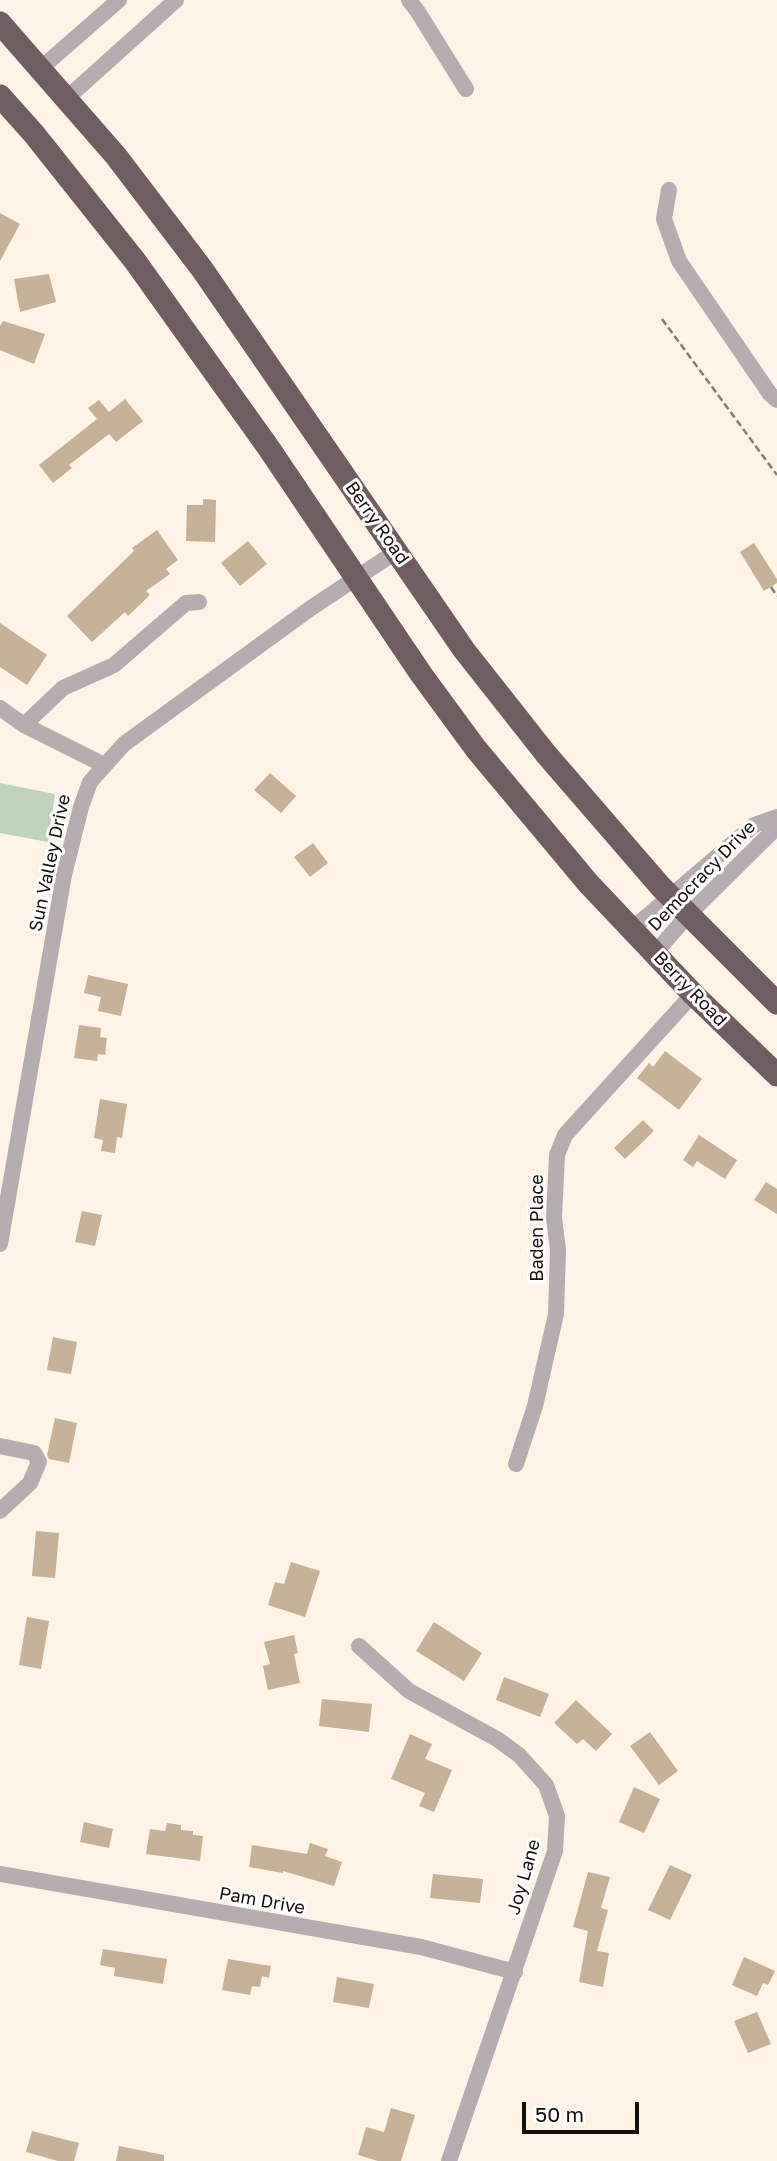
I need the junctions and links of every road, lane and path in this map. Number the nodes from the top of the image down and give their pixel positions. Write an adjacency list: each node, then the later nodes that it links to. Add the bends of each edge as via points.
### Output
1 (119, 0): 5 (street)
2 (176, 0): 8 (street)
3 (409, 0): 6 (street)
4 (0, 23): 5 (highway, Berry Road)
5 (40, 69): 8 (highway, Berry Road)
6 (466, 89)
7 (0, 96): 14 (highway, Berry Road, via 135,261)
8 (66, 99): 13 (highway, Berry Road, via 202,269)
9 (669, 190): 11 (street, via 664,219 679,261)
10 (662, 319): 12 (path)
11 (777, 400)
12 (777, 475)
13 (397, 551): 14 (street, Sun Valley Drive); 23 (highway, Berry Road, via 464,650)
14 (356, 578): 20 (street, Sun Valley Drive, via 124,744); 25 (highway, Berry Road, via 475,749)
15 (771, 587): 16 (path)
16 (777, 596)
17 (199, 602): 19 (street, via 186,603 114,665 63,688)
18 (0, 708): 19 (street)
19 (24, 725): 20 (street)
20 (104, 765): 30 (street, Sun Valley Drive, via 86,790 64,875)
21 (777, 817): 23 (street, Democracy Drive, via 754,825)
22 (777, 827): 24 (street, Democracy Drive)
23 (670, 897): 24 (highway, Berry Road); 25 (street, Democracy Drive)
24 (688, 915): 26 (street, Democracy Drive); 28 (highway, Berry Road)
25 (632, 929): 26 (highway, Berry Road)
26 (655, 953): 27 (highway, Berry Road)
27 (693, 994): 29 (highway, Berry Road); 32 (street, Baden Place, via 565,1135 557,1155 556,1314)
28 (777, 1003)
29 (777, 1075)
30 (0, 1244)
31 (0, 1446): 33 (street, via 34,1453 39,1462 30,1483)
32 (516, 1464)
33 (0, 1511)
34 (359, 1646): 36 (street, Joy Lane, via 409,1691 519,1755 546,1785 557,1816 555,1851)
35 (0, 1874): 36 (street, Pam Drive, via 421,1947)
36 (515, 1972): 37 (street, Joy Lane)
37 (449, 2161)

